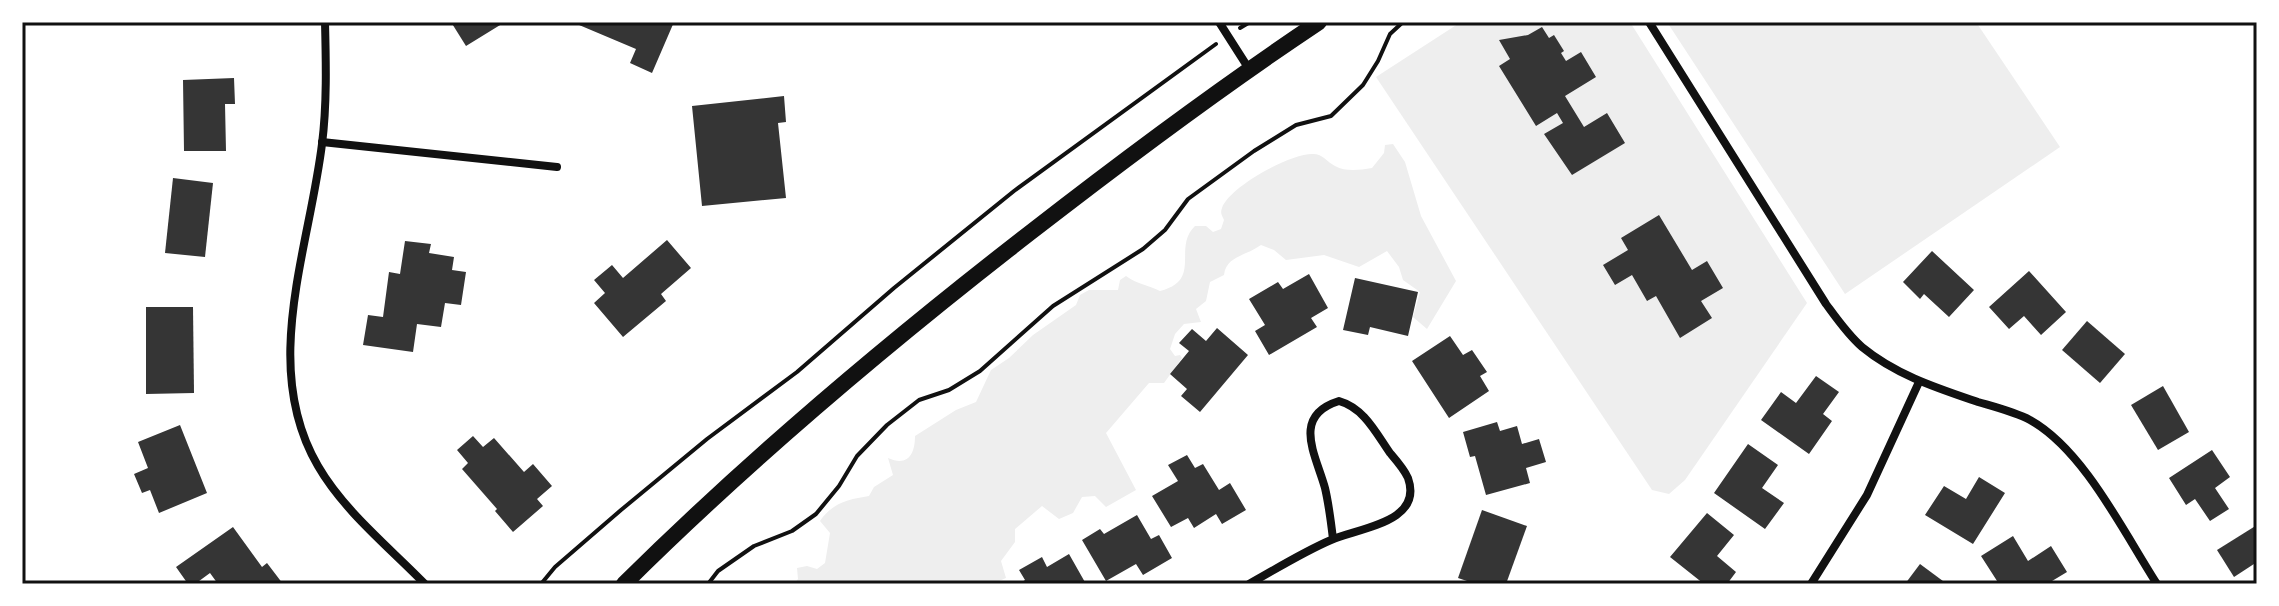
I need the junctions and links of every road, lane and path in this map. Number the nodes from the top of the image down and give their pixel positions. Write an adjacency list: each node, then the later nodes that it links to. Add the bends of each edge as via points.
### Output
1 (325, 22): 9 (street)
2 (1219, 22): 7 (street)
3 (1250, 22): 7 (path)
4 (1319, 22): 8 (main road)
5 (1403, 22): 16 (path, via 1390,34 1363,85 1331,116 1296,125 1254,151 1188,199 1143,249 1053,306 980,371 919,400 857,456 816,514 792,531 754,546)
6 (1649, 22): 11 (street, via 1826,304 1860,345)
7 (1228, 36): 8 (street); 14 (path, via 1014,191 797,372 707,439)
8 (1249, 69): 15 (main road, via 955,291 721,491)
9 (322, 142): 10 (street); 13 (street, via 289,356 295,407 308,447 339,496)
10 (557, 167)
11 (1919, 382): 18 (street, via 1867,495); 19 (street, via 2029,419 2047,431 2086,472)
12 (1333, 539): 12 (street, via 1395,517 1409,494 1408,479 1366,419 1339,401 1319,412 1309,440 1328,501); 17 (street)
13 (425, 584)
14 (541, 584)
15 (624, 584)
16 (708, 584)
17 (1249, 584)
18 (1811, 584)
19 (2157, 584)

